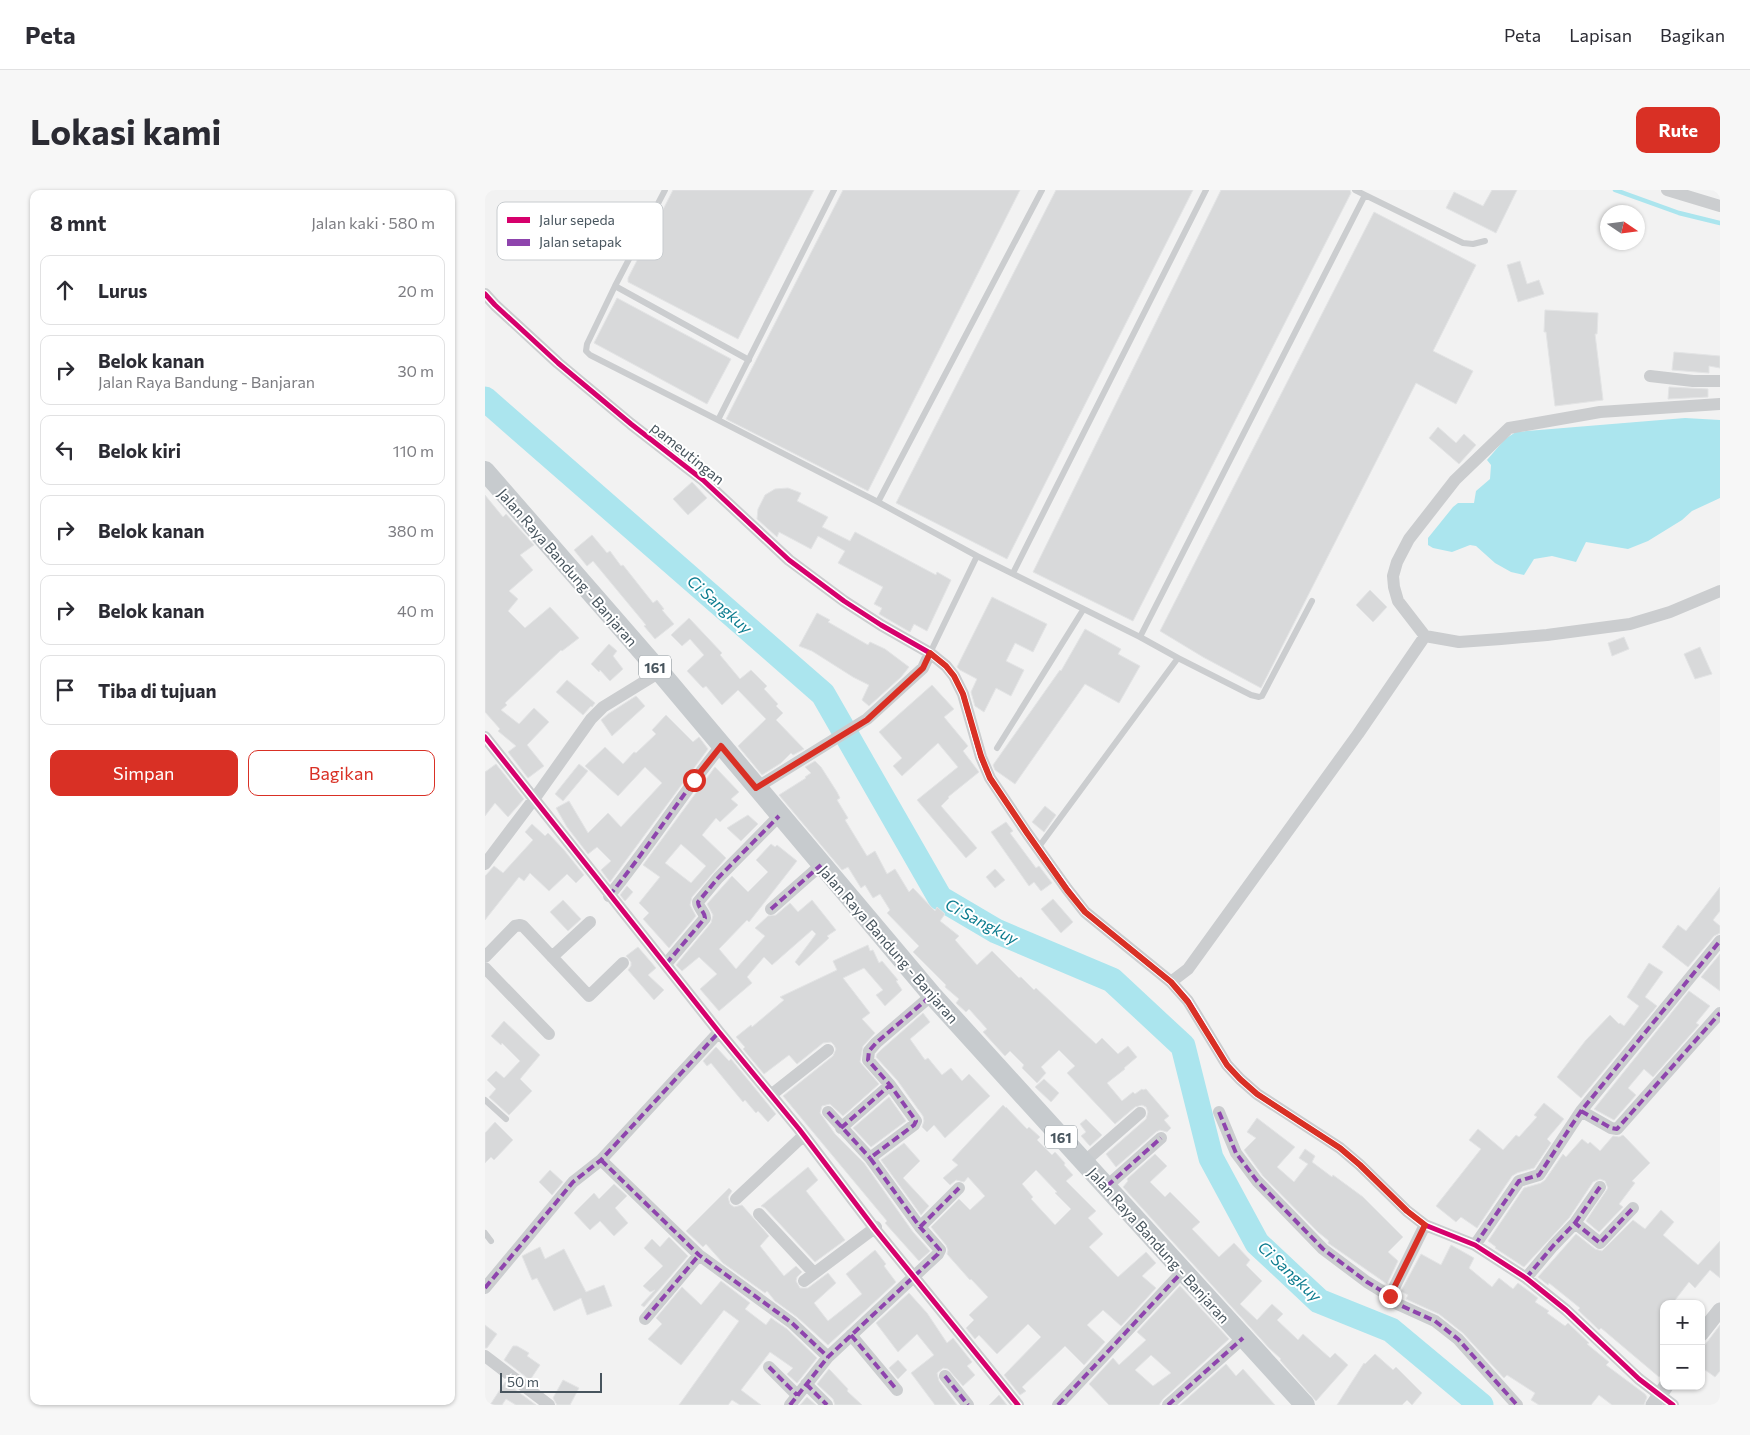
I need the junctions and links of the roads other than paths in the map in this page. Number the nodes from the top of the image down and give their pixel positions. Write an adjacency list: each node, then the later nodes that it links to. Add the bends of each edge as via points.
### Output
1 (665, 190): 8 (lane)
2 (834, 190): 14 (lane)
3 (1042, 190): 20 (lane)
4 (1206, 190): 22 (lane)
5 (1355, 190): 7 (lane)
6 (1667, 190): 9 (street)
7 (1365, 195): 10 (lane, via 1463,243); 27 (lane)
8 (659, 202)
9 (1720, 206)
10 (1485, 241)
11 (629, 260): 12 (lane)
12 (615, 286): 14 (lane); 18 (lane, via 586,351)
13 (485, 294): 28 (street, pameutingan, via 558,363 703,480 789,560 844,601)
14 (749, 360): 18 (lane)
15 (1650, 376): 16 (street)
16 (1720, 381)
17 (1720, 404): 26 (street, via 1600,412 1509,428 1455,480 1409,539 1397,562 1393,576 1398,601)
18 (718, 420): 20 (lane)
19 (485, 471): 30 (main road, Jalan Raya Bandung - Banjaran / 161)
20 (878, 502): 21 (lane)
21 (977, 556): 22 (lane); 28 (lane)
22 (1013, 574): 25 (lane)
23 (1720, 590): 26 (street, via 1670,612 1630,624 1459,642)
24 (1312, 601): 29 (lane, via 1262,696 1251,695)
25 (1083, 610): 27 (lane); 33 (lane)
26 (1425, 636): 49 (street, via 1188,970)
27 (1140, 637): 29 (lane)
28 (930, 653): 34 (street, via 923,668 867,720); 37 (street, pameutingan, via 954,676 990,778)
29 (1178, 658): 37 (lane)
30 (660, 672): 32 (main road, Jalan Raya Bandung - Banjaran / 161); 35 (street, via 597,713)
31 (485, 737): 35 (street)
32 (721, 746): 34 (main road, Jalan Raya Bandung - Banjaran / 161); 40 (street)
33 (997, 748)
34 (756, 788): 36 (main road, Jalan Raya Bandung - Banjaran / 161)
35 (534, 799): 38 (street); 40 (street)
36 (779, 816): 39 (main road, Jalan Raya Bandung - Banjaran / 161); 47 (street, via 698,902 705,918)
37 (1038, 848): 49 (street, pameutingan, via 1085,912)
38 (485, 864)
39 (821, 865): 41 (street); 50 (main road, Jalan Raya Bandung - Banjaran / 161)
40 (609, 896): 47 (street)
41 (771, 909)
42 (590, 922): 45 (street)
43 (1720, 941): 58 (street)
44 (485, 957): 45 (street, via 515,926 520,925)
45 (552, 957): 46 (street, via 589,996)
46 (623, 963)
47 (666, 964): 52 (street)
48 (485, 968): 53 (street)
49 (1171, 982): 76 (street, pameutingan, via 1240,1079 1257,1094 1347,1154)
50 (932, 995): 55 (street, via 869,1051 868,1060); 68 (main road, Jalan Raya Bandung - Banjaran / 161)
51 (1720, 1013): 58 (street, via 1617,1129)
52 (719, 1032): 56 (street); 67 (street)
53 (549, 1034)
54 (828, 1050): 56 (street)
55 (890, 1085): 63 (street); 66 (street, via 916,1121)
56 (771, 1095): 64 (street)
57 (485, 1100): 62 (lane)
58 (1581, 1111): 81 (street, via 1539,1175 1519,1181)
59 (828, 1112): 63 (street)
60 (1219, 1112): 87 (street, via 1236,1153 1257,1181 1323,1249)
61 (1139, 1113): 68 (street)
62 (506, 1119)
63 (841, 1128): 66 (street)
64 (803, 1136): 72 (street); 78 (street)
65 (1161, 1138): 69 (street)
66 (870, 1158): 77 (street)
67 (601, 1160): 82 (street); 86 (street, via 573,1182)
68 (1084, 1162): 69 (main road, Jalan Raya Bandung - Banjaran / 161)
69 (1107, 1186): 83 (main road, Jalan Raya Bandung - Banjaran / 161)
70 (1600, 1187): 75 (street)
71 (959, 1188): 77 (street)
72 (736, 1199)
73 (1633, 1208): 75 (street, via 1599,1243)
74 (759, 1214): 78 (street, via 809,1277)
75 (1575, 1223): 85 (street)
76 (1425, 1225): 81 (street, pameutingan); 87 (street)
77 (920, 1227): 84 (street, via 940,1250)
78 (875, 1229): 84 (street)
79 (485, 1233): 80 (lane)
80 (491, 1240)
81 (1475, 1245): 85 (street, pameutingan)
82 (699, 1255): 89 (street); 94 (street, via 792,1323)
83 (1183, 1271): 92 (main road, Jalan Raya Bandung - Banjaran / 161); 105 (street)
84 (913, 1276): 91 (street); 104 (street)
85 (1527, 1278): 99 (street, pameutingan)
86 (485, 1288)
87 (1390, 1296): 108 (street, via 1393,1302 1435,1321 1458,1339)
88 (1720, 1310): 90 (street)
89 (645, 1319)
90 (1705, 1329)
91 (851, 1335): 94 (street); 98 (street)
92 (1243, 1338): 106 (street); 107 (main road, Jalan Raya Bandung - Banjaran / 161)
93 (485, 1356): 101 (street)
94 (827, 1357): 97 (street)
95 (769, 1367): 100 (street)
96 (945, 1376): 103 (street)
97 (806, 1384): 100 (street); 102 (street)
98 (897, 1390)
99 (1659, 1396): 109 (street, pameutingan)
100 (794, 1400)
101 (549, 1405)
102 (827, 1405)
103 (969, 1405)
104 (1018, 1405)
105 (1058, 1405)
106 (1169, 1405)
107 (1305, 1405)
108 (1517, 1405)
109 (1673, 1405)

